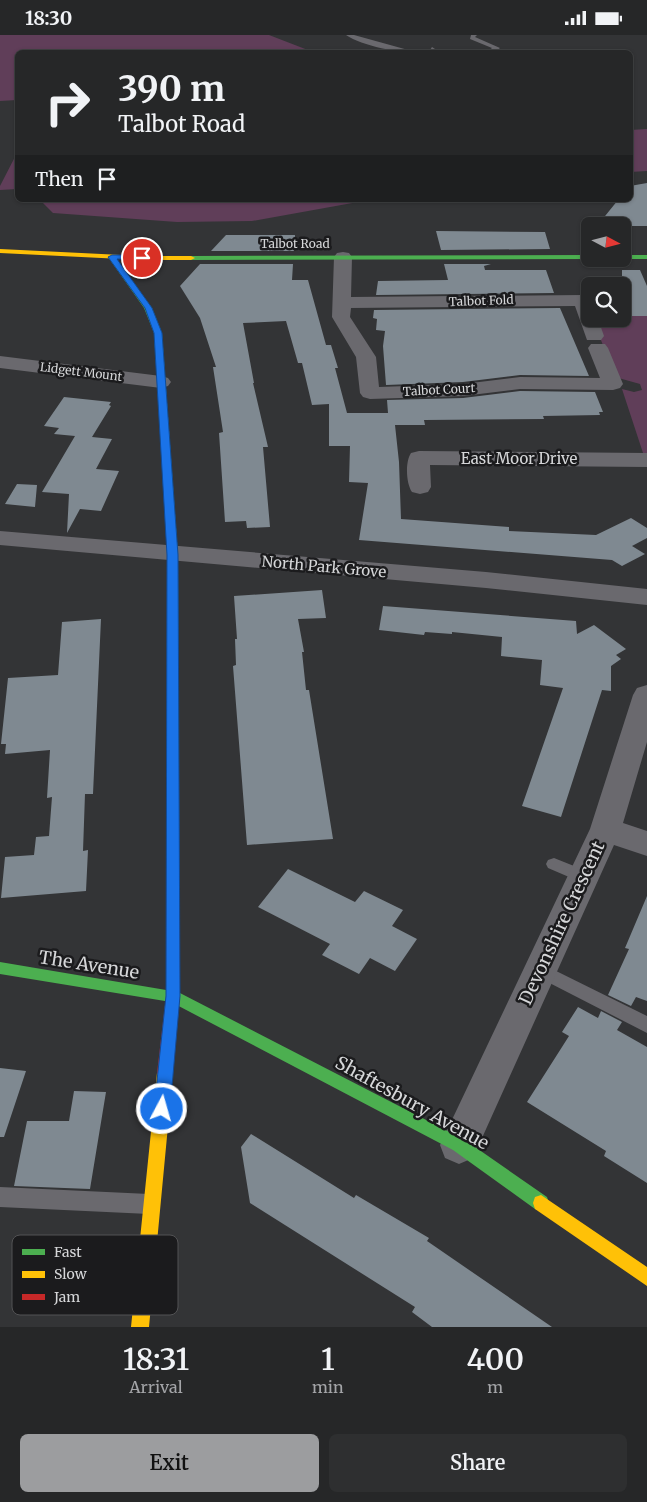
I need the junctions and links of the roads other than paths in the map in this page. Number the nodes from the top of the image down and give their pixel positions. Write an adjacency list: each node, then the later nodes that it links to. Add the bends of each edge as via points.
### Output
1 (349, 35): 3 (lane)
2 (474, 35): 4 (lane, via 472,38 475,40 497,48)
3 (403, 50)
4 (494, 50)
5 (0, 251): 6 (street, Talbot Road)
6 (112, 257): 7 (street, Talbot Road); 14 (street, via 152,316 158,333)
7 (343, 257): 8 (street, Talbot Road); 11 (street, Talbot Court)
8 (581, 257)
9 (631, 257): 10 (street)
10 (647, 257)
11 (343, 302): 12 (street, Talbot Fold, via 426,304 503,299 582,300); 12 (street, Talbot Court, via 341,317 366,357 370,393 464,390 520,383 613,384)
12 (596, 342)
13 (0, 362): 14 (street, Lidgett Mount)
14 (161, 382): 18 (street)
15 (647, 460): 16 (street, East Moor Drive, via 420,458)
16 (420, 487)
17 (0, 538): 18 (street, North Park Grove)
18 (172, 555): 19 (street, North Park Grove, via 546,585); 27 (street)
19 (647, 597)
20 (645, 707): 21 (street, Devonshire Crescent)
21 (606, 829): 22 (street); 24 (street, Devonshire Crescent)
22 (647, 844)
23 (554, 864): 24 (lane)
24 (583, 877): 26 (street, Devonshire Crescent)
25 (0, 968): 27 (street, The Avenue)
26 (540, 970): 28 (lane); 29 (street, Devonshire Crescent)
27 (173, 996): 29 (street, Shaftesbury Avenue); 31 (street)
28 (647, 1025)
29 (459, 1145): 33 (street, Shaftesbury Avenue)
30 (0, 1197): 31 (lane)
31 (152, 1204): 32 (street)
32 (149, 1235)
33 (647, 1277)

